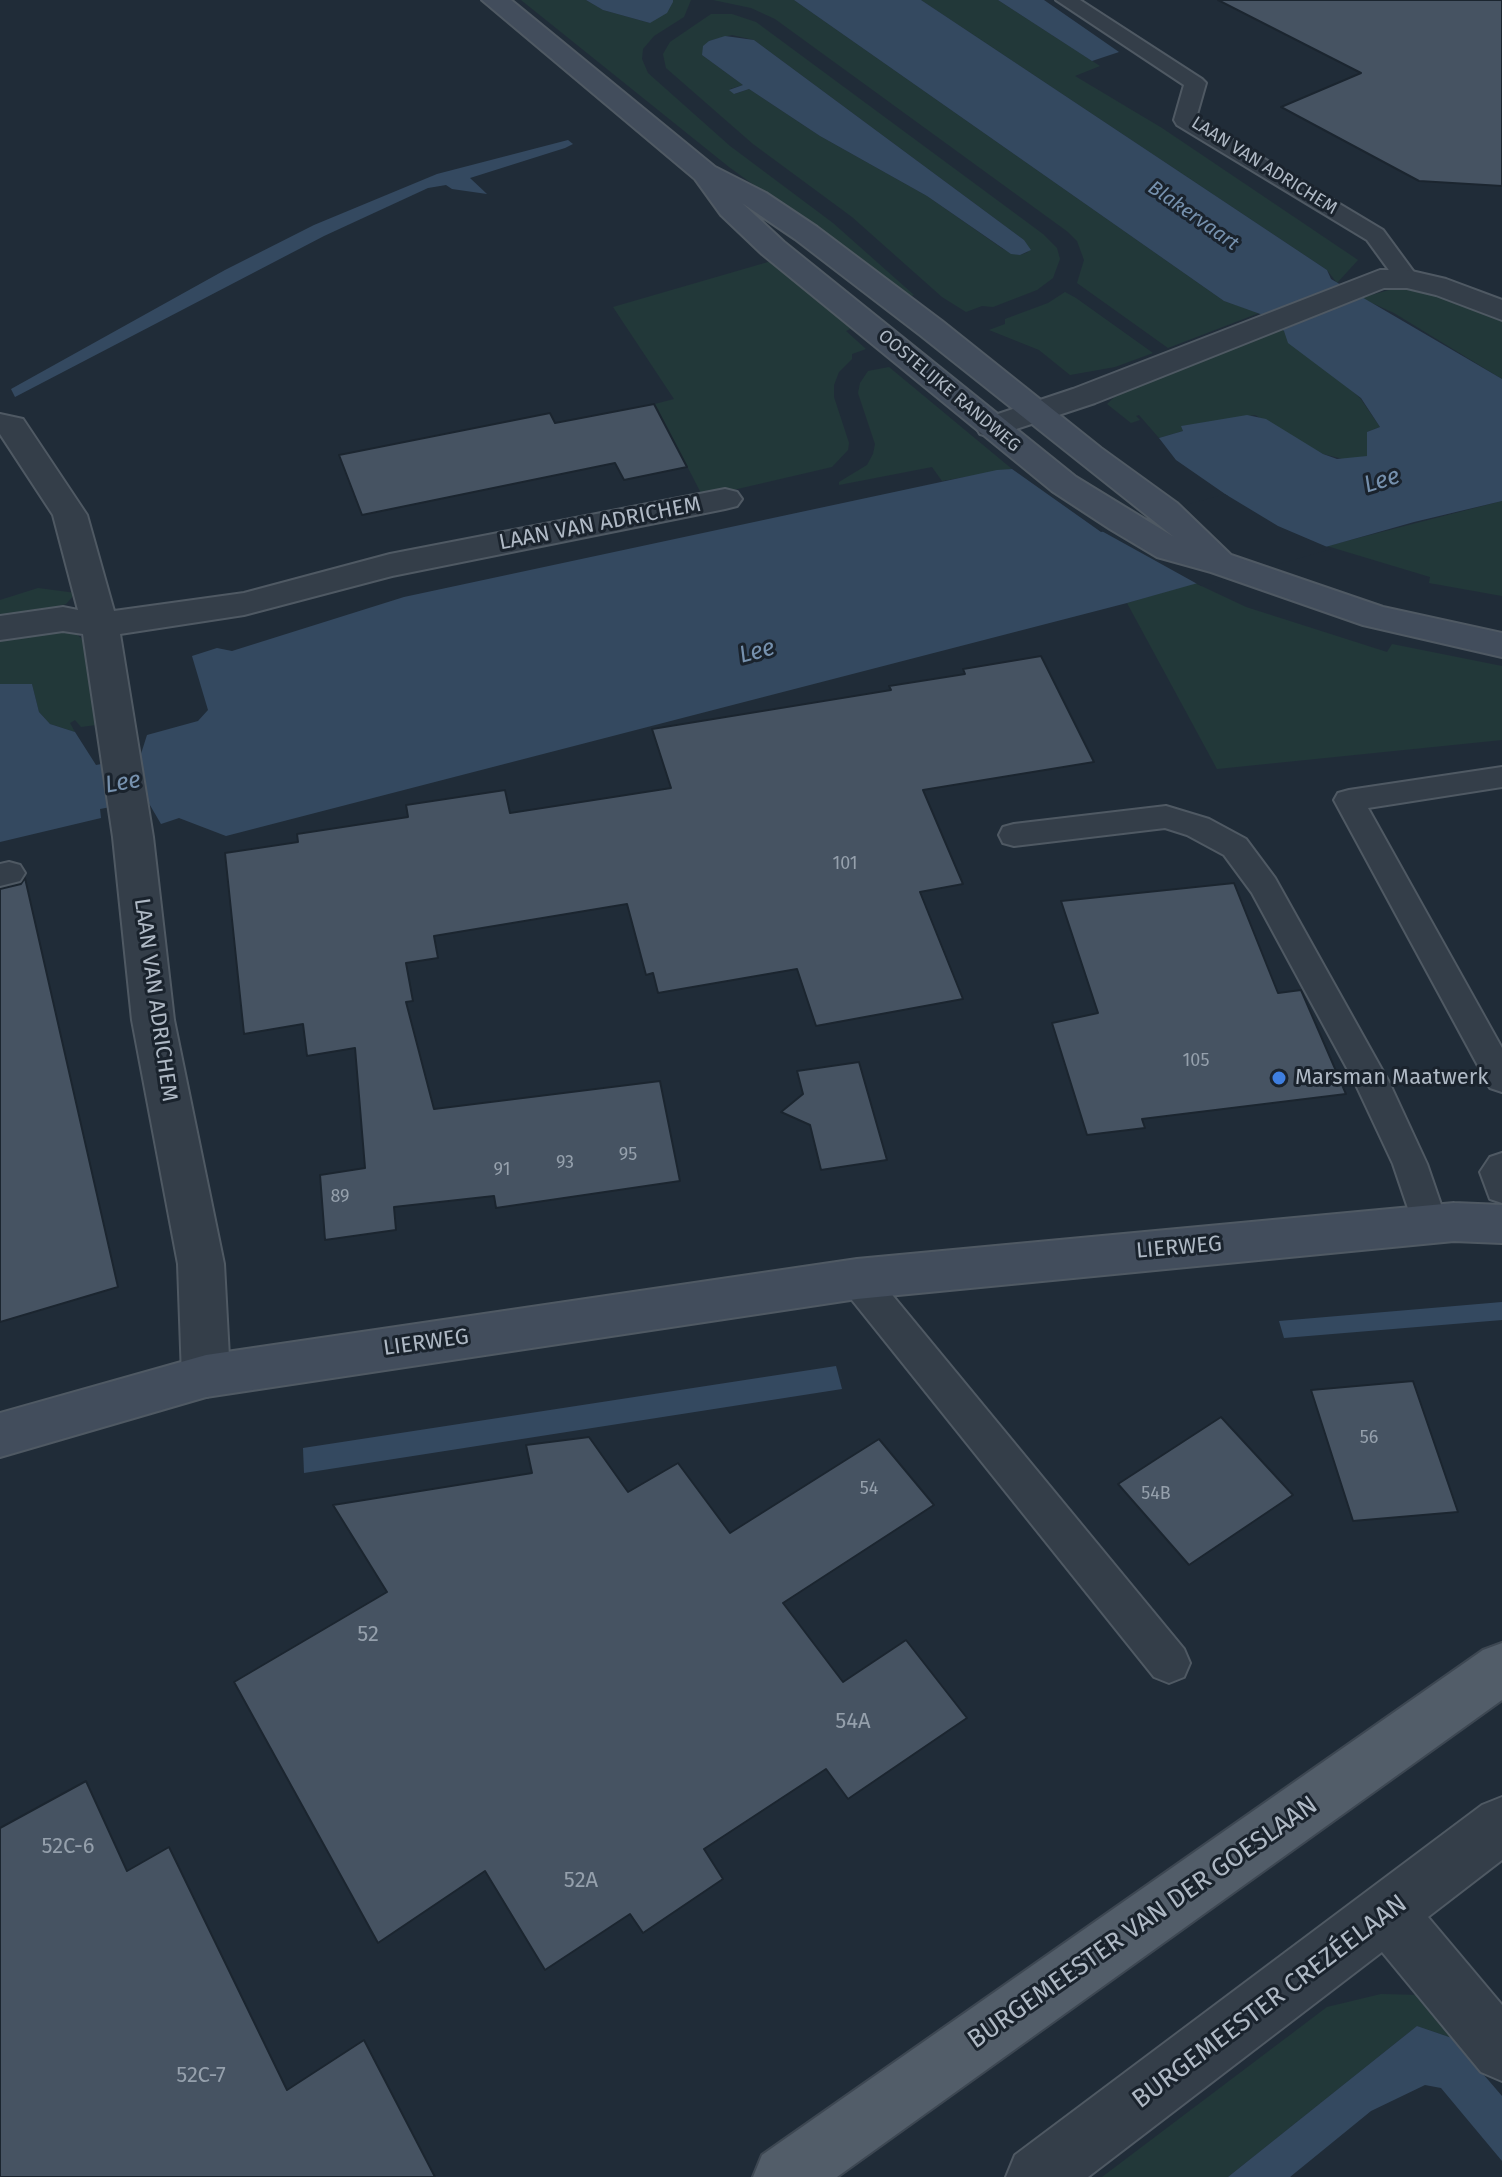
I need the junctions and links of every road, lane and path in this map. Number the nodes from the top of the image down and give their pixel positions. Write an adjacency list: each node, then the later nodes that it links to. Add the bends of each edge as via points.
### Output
1 (495, 0): 3 (main road, OOSTELIJKE RANDWEG)
2 (1066, 0): 4 (lane, LAAN VAN ADRICHEM, via 1195,83 1185,120 1375,235)
3 (705, 173): 6 (main road, OOSTELIJKE RANDWEG, via 756,199); 8 (main road, OOSTELIJKE RANDWEG, via 731,209 773,248)
4 (1407, 279): 5 (street); 6 (street, via 1359,286)
5 (1502, 311)
6 (1034, 412): 8 (street); 10 (main road, OOSTELIJKE RANDWEG)
7 (0, 424): 11 (street, LAAN VAN ADRICHEM, via 11,426 70,515)
8 (992, 427): 10 (main road, OOSTELIJKE RANDWEG, via 1122,522 1169,549)
9 (725, 499): 11 (street, LAAN VAN ADRICHEM, via 390,565 244,604)
10 (1237, 570): 13 (main road, OOSTELIJKE RANDWEG, via 1376,617)
11 (100, 625): 12 (street, LAAN VAN ADRICHEM, via 63,619); 22 (street, LAAN VAN ADRICHEM, via 133,837 153,1020 201,1264)
12 (0, 628)
13 (1502, 645)
14 (1502, 777): 16 (lane, via 1349,800)
15 (1014, 835): 20 (lane, via 1166,817 1235,847 1264,886 1373,1084 1410,1164)
16 (1502, 1079)
17 (1502, 1167): 18 (lane)
18 (1502, 1189)
19 (1502, 1224): 20 (main road, LIERWEG)
20 (1430, 1225): 21 (main road, LIERWEG)
21 (857, 1279): 22 (main road, LIERWEG); 24 (lane)
22 (206, 1376): 23 (main road, LIERWEG)
23 (0, 1435)
24 (1169, 1663)
25 (1502, 1668): 29 (main road, BURGEMEESTER VAN DER GOESLAAN)
26 (1502, 1825): 27 (street, BURGEMEESTER CREZÉELAAN)
27 (1388, 1914): 28 (street); 30 (street, BURGEMEESTER CREZÉELAAN)
28 (1502, 2051)
29 (784, 2177)
30 (1037, 2177)

